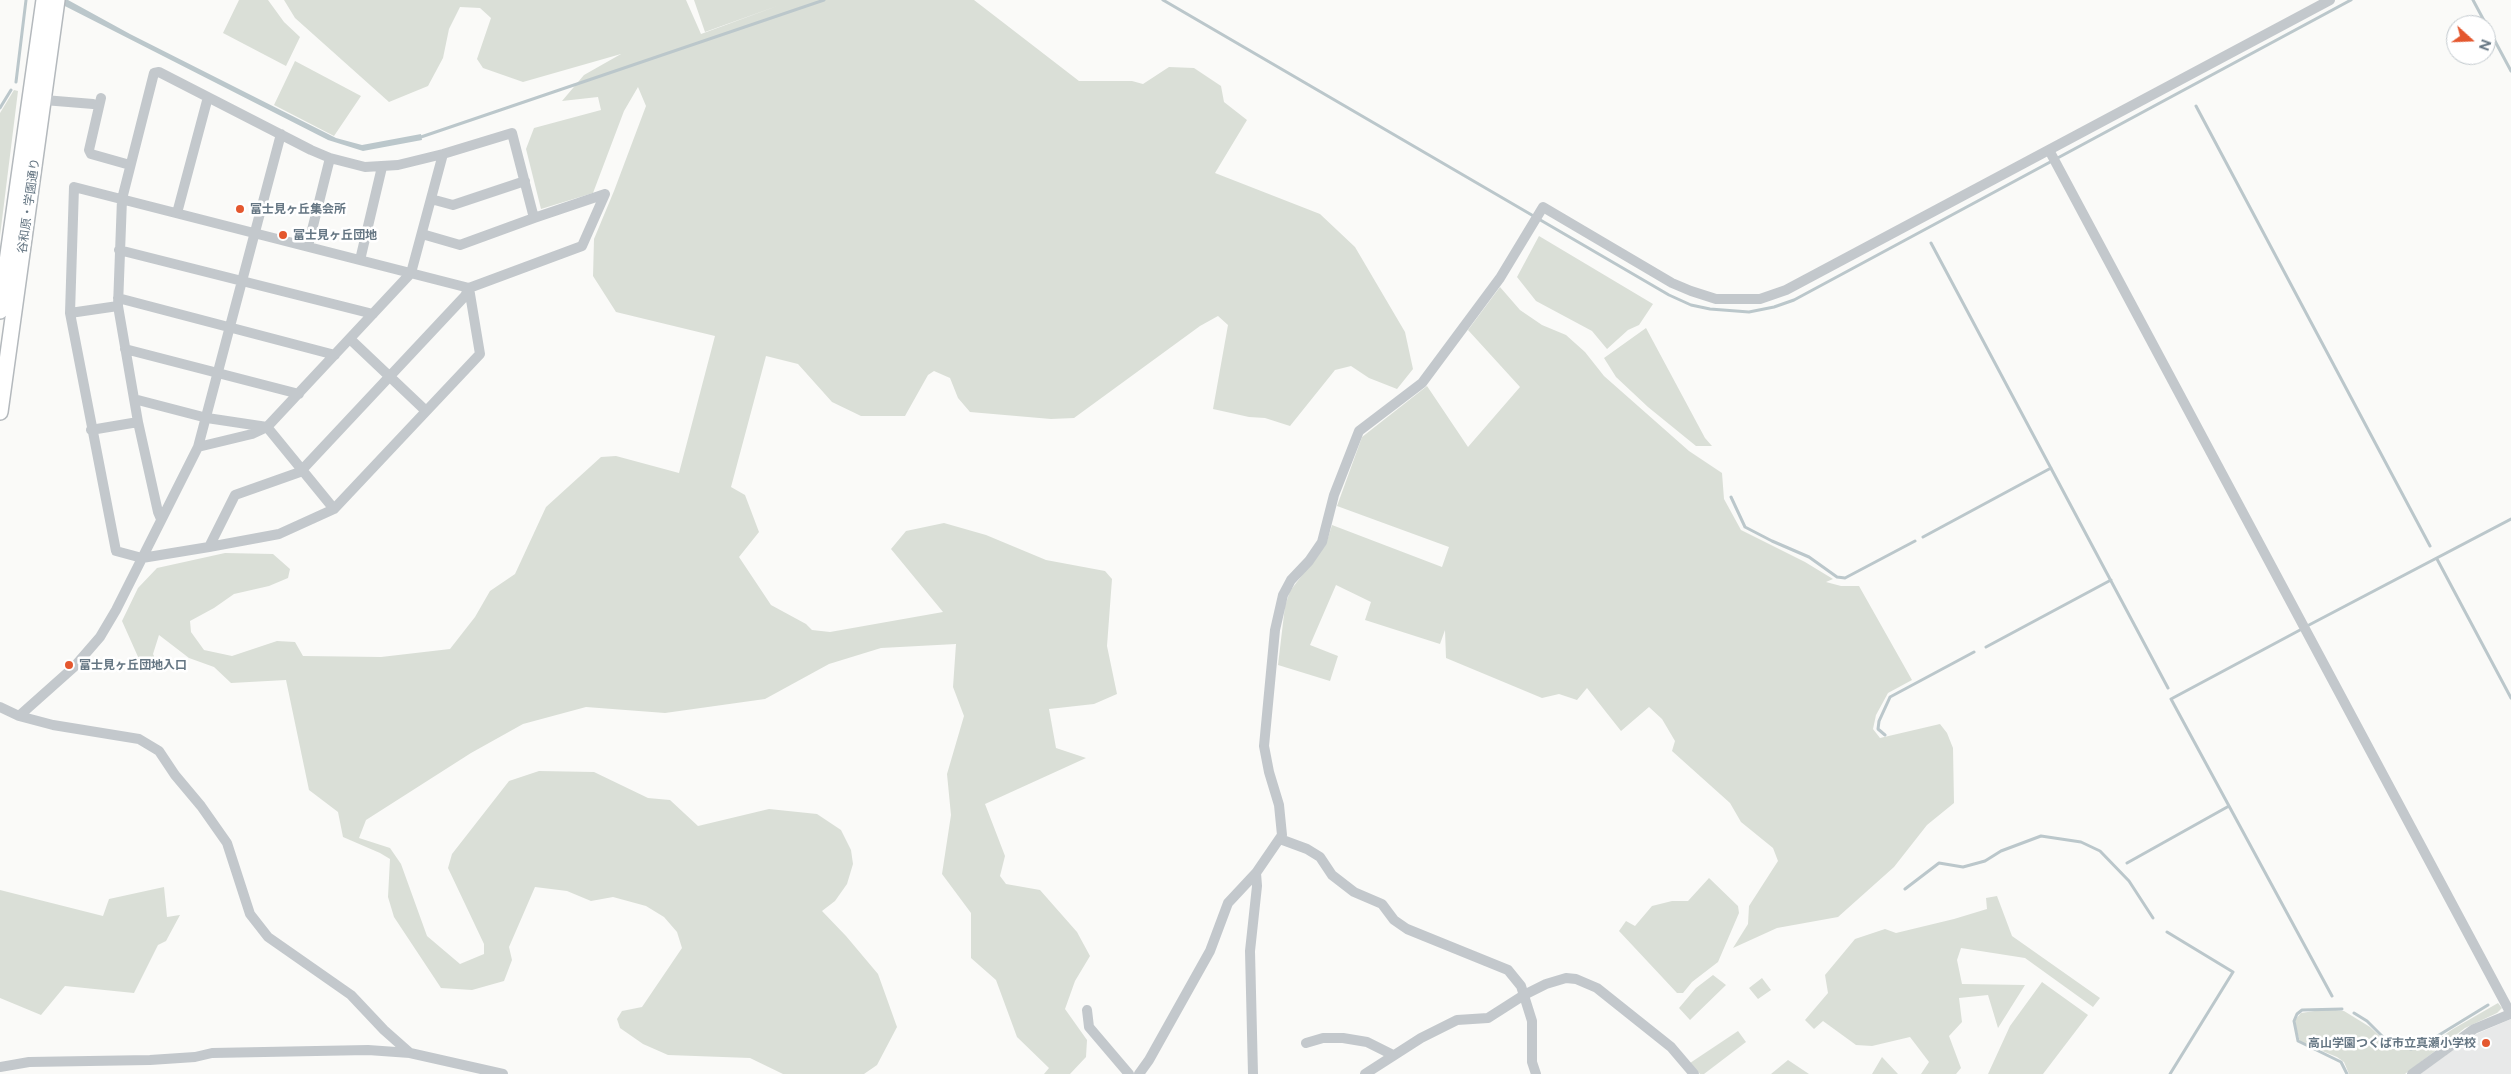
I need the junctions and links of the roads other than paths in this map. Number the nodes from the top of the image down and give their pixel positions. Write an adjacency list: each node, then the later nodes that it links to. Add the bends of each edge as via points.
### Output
1 (44, 0): 26 (highway, 谷和原・学園通り)
2 (57, 0): 5 (highway, 谷和原・学園通り)
3 (2330, 0): 7 (street)
4 (208, 97): 6 (street); 10 (street, via 158,72 154,73); 15 (street)
5 (44, 100): 10 (street, via 97,101 91,154); 38 (highway, 谷和原・学園通り)
6 (281, 134): 9 (street); 17 (street)
7 (2051, 152): 51 (street, via 1786,290 1760,299 1716,299 1691,292 1542,207 1500,278 1422,383 1359,431 1334,495 1322,542 1283,595 1275,630 1264,746 1281,812); 55 (street)
8 (443, 154): 11 (street); 12 (street, via 512,132); 14 (street)
9 (330, 158): 11 (street, via 365,167); 19 (street)
10 (130, 164): 13 (street)
11 (382, 167): 21 (street)
12 (525, 181): 14 (street, via 452,205); 16 (street)
13 (122, 199): 15 (street); 20 (street); 27 (street, via 74,187 72,190)
14 (432, 199): 18 (street)
15 (178, 213): 17 (street)
16 (534, 218): 18 (street, via 460,245); 24 (street, via 604,194 582,246)
17 (256, 233): 19 (street); 23 (street)
18 (422, 234): 22 (street)
19 (308, 246): 21 (street)
20 (119, 250): 23 (street); 25 (street)
21 (360, 260): 22 (street)
22 (410, 273): 24 (street); 28 (street)
23 (243, 281): 28 (street); 29 (street)
24 (469, 288): 34 (street); 37 (street, via 480,354)
25 (118, 302): 27 (street); 29 (street); 31 (street)
26 (0, 311)
27 (70, 313): 42 (street)
28 (373, 314): 30 (street)
29 (231, 327): 32 (street); 33 (street)
30 (350, 339): 32 (street); 34 (street)
31 (125, 349): 33 (street); 36 (street)
32 (335, 355): 35 (street)
33 (219, 373): 35 (street); 39 (street)
34 (390, 377): 37 (street); 44 (street)
35 (299, 394): 41 (street)
36 (134, 399): 39 (street); 40 (street)
37 (426, 411): 45 (street)
38 (0, 412)
39 (207, 418): 41 (street); 43 (street)
40 (138, 422): 42 (street); 46 (street)
41 (267, 427): 43 (street, via 252,434); 44 (street)
42 (90, 430): 48 (street, via 114,548 118,553)
43 (198, 447): 46 (street)
44 (302, 469): 45 (street); 47 (street, via 235,495)
45 (334, 509): 47 (street, via 279,534)
46 (161, 519): 48 (street)
47 (209, 547): 48 (street)
48 (142, 558): 50 (street, via 116,610 85,656)
49 (0, 706): 50 (street)
50 (19, 716): 57 (street, via 63,727 139,739 159,751 227,843 250,914 268,937 351,995)
51 (1280, 839): 52 (street); 53 (street, via 1320,857 1332,875 1354,892 1382,904 1394,920 1407,929 1508,970)
52 (1256, 873): 63 (street, via 1228,903 1210,951); 64 (street, via 1250,951)
53 (1524, 995): 58 (street, via 1488,1018 1457,1020); 66 (street, via 1532,1021 1532,1062); 67 (street, via 1566,978 1598,988 1671,1047)
54 (1087, 1010): 62 (street, via 1089,1027)
55 (2511, 1014): 68 (street, via 2474,1029)
56 (1306, 1043): 58 (street, via 1323,1038 1343,1038 1367,1042)
57 (410, 1053): 59 (street, via 368,1050 212,1053 150,1060 29,1062); 60 (street)
58 (1393, 1055): 65 (street)
59 (0, 1067)
60 (487, 1072): 61 (street)
61 (503, 1074)
62 (1129, 1074)
63 (1139, 1074)
64 (1253, 1074)
65 (1366, 1074)
66 (1536, 1074)
67 (1694, 1074)
68 (2412, 1074)

